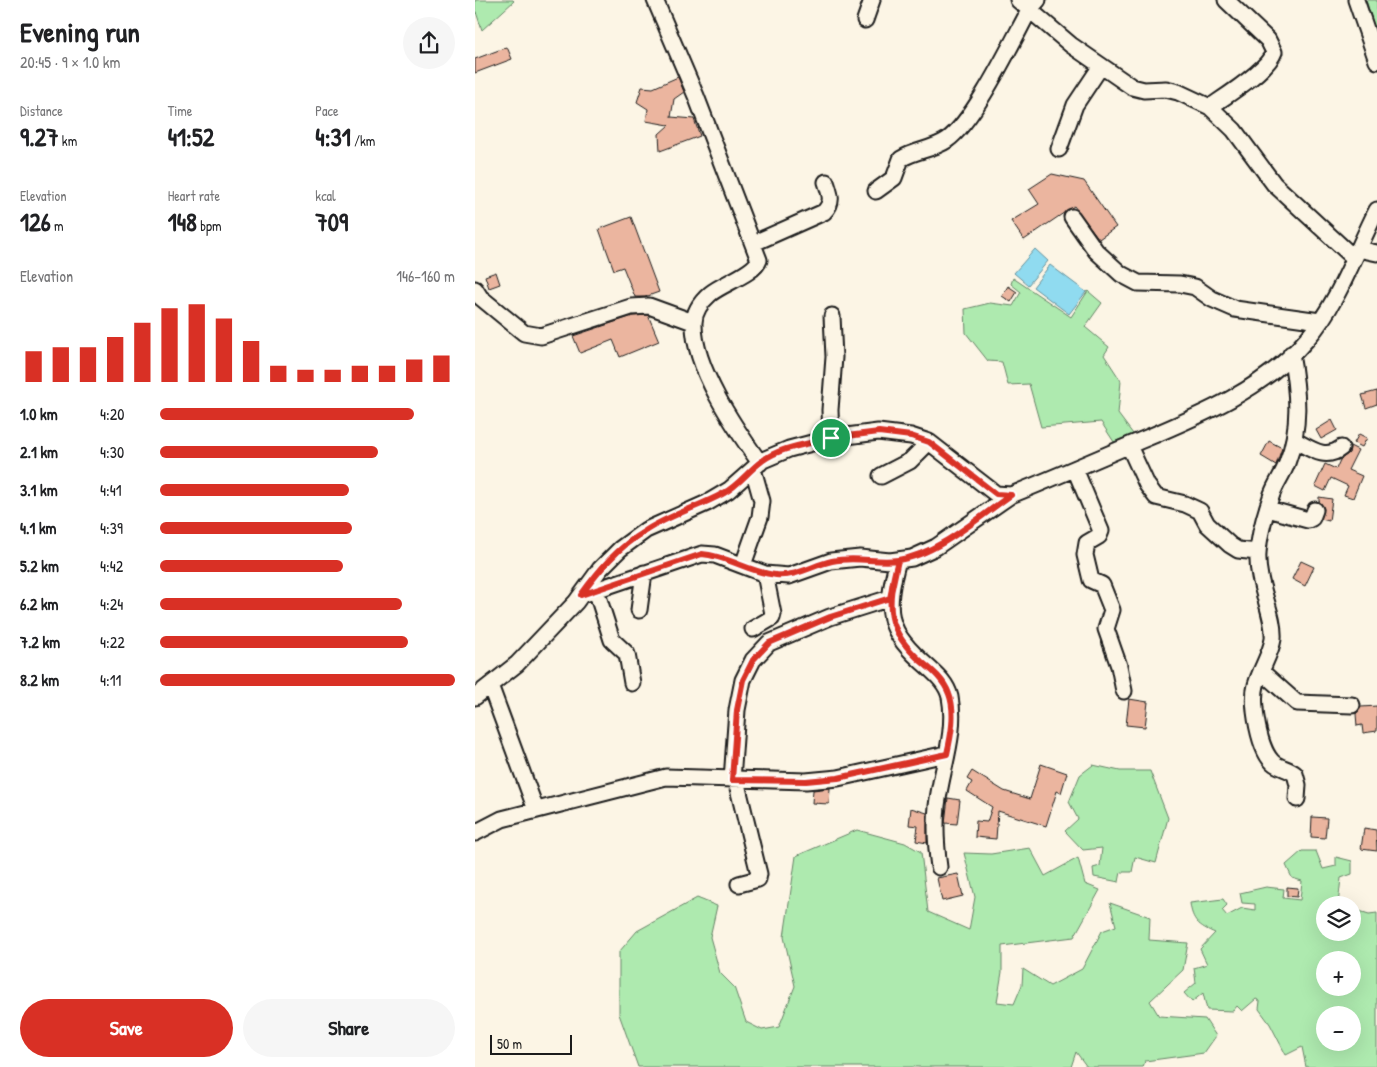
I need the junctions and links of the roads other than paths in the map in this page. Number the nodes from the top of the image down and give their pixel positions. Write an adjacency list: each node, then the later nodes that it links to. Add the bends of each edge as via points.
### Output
1 (655, 0): 15 (street)
2 (873, 0): 6 (street)
3 (1356, 0): 7 (street)
4 (1230, 1): 9 (street, via 1268,40 1274,52 1258,71)
5 (1029, 3): 8 (street, via 1071,45); 12 (street, via 976,105 960,126 948,139 901,160 895,178)
6 (865, 20)
7 (1377, 60)
8 (1101, 66): 9 (street, via 1132,87 1179,92); 10 (street, via 1075,105)
9 (1210, 107): 17 (street, via 1234,130 1274,184)
10 (1059, 149)
11 (826, 182): 15 (street, via 831,200 823,212)
12 (876, 191)
13 (1377, 210): 17 (street)
14 (1072, 217): 20 (street, via 1096,251 1121,274 1138,283 1187,285 1235,309)
15 (754, 243): 21 (street, via 759,260 757,266 703,300)
16 (1377, 253): 17 (street)
17 (1356, 254): 20 (street)
18 (475, 289): 21 (street, via 480,298 523,333 541,336 631,307 649,306)
19 (832, 316): 23 (street)
20 (1320, 321): 22 (street)
21 (693, 322): 28 (street, via 714,391)
22 (1291, 354): 24 (street, via 1298,405); 26 (street, via 1278,367 1239,393 1189,420)
23 (831, 438): 25 (street, via 879,432); 28 (street, via 789,449)
24 (1294, 440): 27 (street, via 1324,455); 32 (street)
25 (929, 442): 30 (street, via 910,461); 31 (street, via 996,494)
26 (1129, 446): 29 (street); 34 (street, via 1156,497 1201,511 1207,524 1230,545 1237,550)
27 (1341, 448)
28 (756, 466): 36 (street, via 762,501); 40 (street, via 729,490 646,530 620,548)
29 (1075, 469): 31 (street); 47 (street, via 1101,531 1087,543 1085,555 1091,580 1102,585 1110,604 1106,630)
30 (881, 476)
31 (1011, 495): 35 (street, via 936,546 912,558)
32 (1268, 509): 33 (street, via 1308,520); 34 (street)
33 (1315, 510)
34 (1258, 552): 44 (street, via 1259,581 1273,640)
35 (898, 560): 38 (street, via 860,558 831,561 789,576); 41 (street)
36 (743, 565): 37 (street, via 702,554); 38 (street)
37 (644, 573): 39 (street); 42 (street)
38 (765, 574): 43 (street, via 773,614 772,618)
39 (596, 590): 40 (street); 45 (street, via 612,640 627,654)
40 (581, 595): 46 (street, via 517,664)
41 (890, 598): 50 (street, via 889,608 896,634 909,651 939,677 949,694 953,713); 51 (street, via 830,617 769,643 753,660 743,680 737,710)
42 (639, 610)
43 (753, 629)
44 (1261, 671): 49 (street, via 1297,703); 52 (street, via 1253,705 1257,724 1268,757 1295,774)
45 (632, 683)
46 (490, 685): 48 (street); 53 (street)
47 (1124, 691)
48 (475, 697)
49 (1352, 705)
50 (947, 752): 51 (street, via 838,778 806,781); 55 (street, via 937,806)
51 (733, 778): 53 (street, via 666,777); 56 (street, via 759,874 753,882)
52 (1297, 799)
53 (536, 810): 54 (street, via 502,819)
54 (475, 833)
55 (939, 866)
56 (739, 884)

